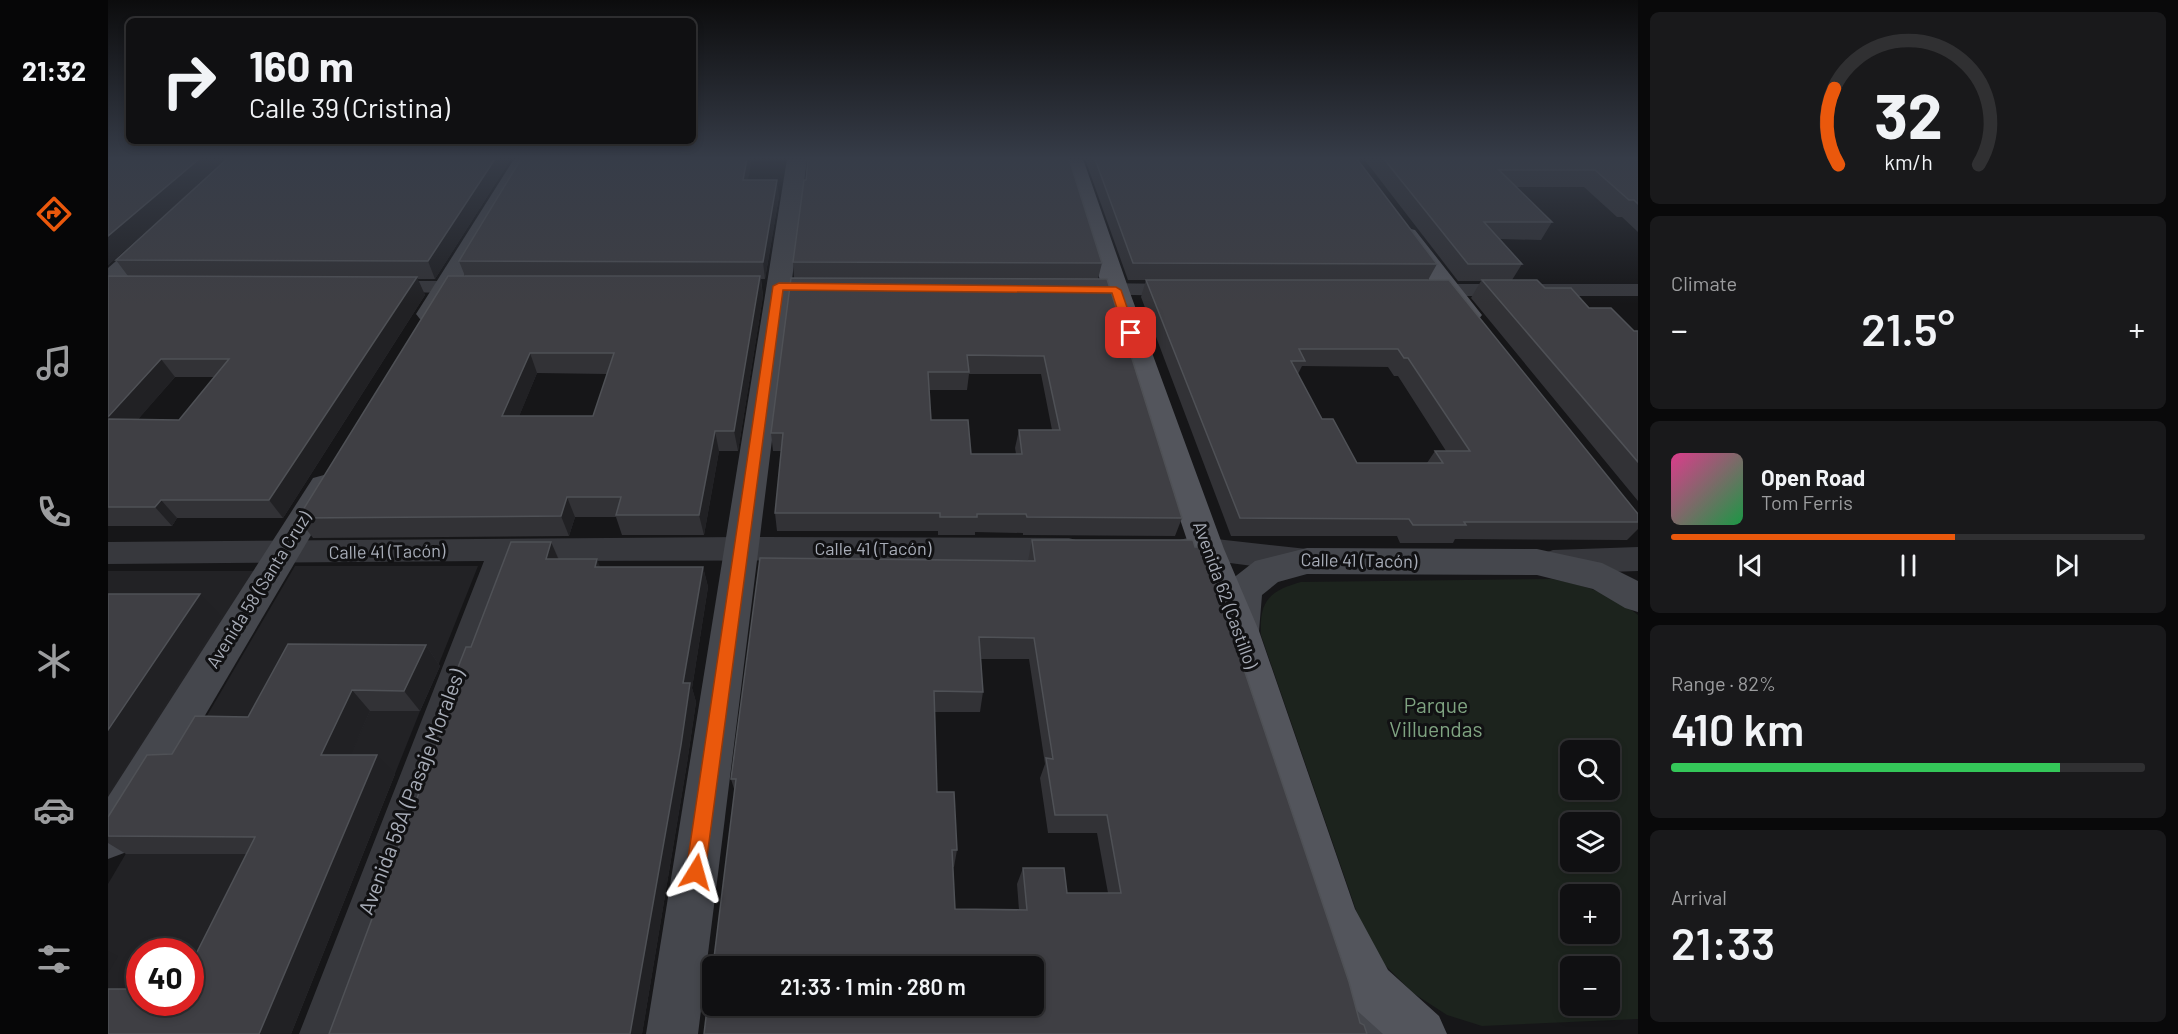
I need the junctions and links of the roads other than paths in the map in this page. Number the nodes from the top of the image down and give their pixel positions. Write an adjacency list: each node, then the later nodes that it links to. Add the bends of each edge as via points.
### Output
1 (495, 207): 10 (street)
2 (790, 207): 21 (street)
3 (1088, 207): 13 (main road, Avenida 62 (Castillo))
4 (1392, 215): 16 (main road)
5 (175, 220): 6 (street)
6 (108, 281)
7 (108, 286): 8 (street)
8 (131, 286)
9 (364, 287): 10 (street)
10 (446, 287): 11 (street); 18 (street)
11 (493, 287)
12 (1069, 289): 13 (street)
13 (1116, 290): 14 (street); 24 (main road, Avenida 62 (Castillo))
14 (1199, 290)
15 (1402, 290): 16 (street)
16 (1449, 290): 17 (street); 19 (main road)
17 (1638, 290)
18 (415, 336)
19 (1486, 336)
20 (337, 464): 27 (street, Avenida 58 (Santa Cruz))
21 (742, 548): 22 (street, Calle 41 (Tacón)); 25 (street, Calle 41 (Tacón)); 36 (street)
22 (1100, 549)
23 (1160, 549): 24 (street, Calle 41 (Tacón))
24 (1207, 549): 29 (street, Calle 41 (Tacón)); 32 (main road, Avenida 62 (Castillo))
25 (503, 551): 27 (street, Calle 41 (Tacón)); 35 (street, Avenida 58A (Pasaje Morales))
26 (108, 553): 27 (street, Calle 41 (Tacón))
27 (282, 553): 33 (street, Avenida 58 (Santa Cruz))
28 (1638, 559): 30 (street, Calle 41 (Tacón))
29 (1307, 561): 30 (street, Calle 41 (Tacón)); 32 (street, via 1267,571 1245,589)
30 (1537, 562): 31 (street, via 1602,577)
31 (1638, 598)
32 (1240, 631): 34 (main road, Avenida 62 (Castillo))
33 (108, 837)
34 (1335, 920): 37 (street, Avenida 62 (Castillo)); 38 (main road, via 1370,988)
35 (321, 1034)
36 (672, 1034)
37 (1366, 1034)
38 (1421, 1034)

